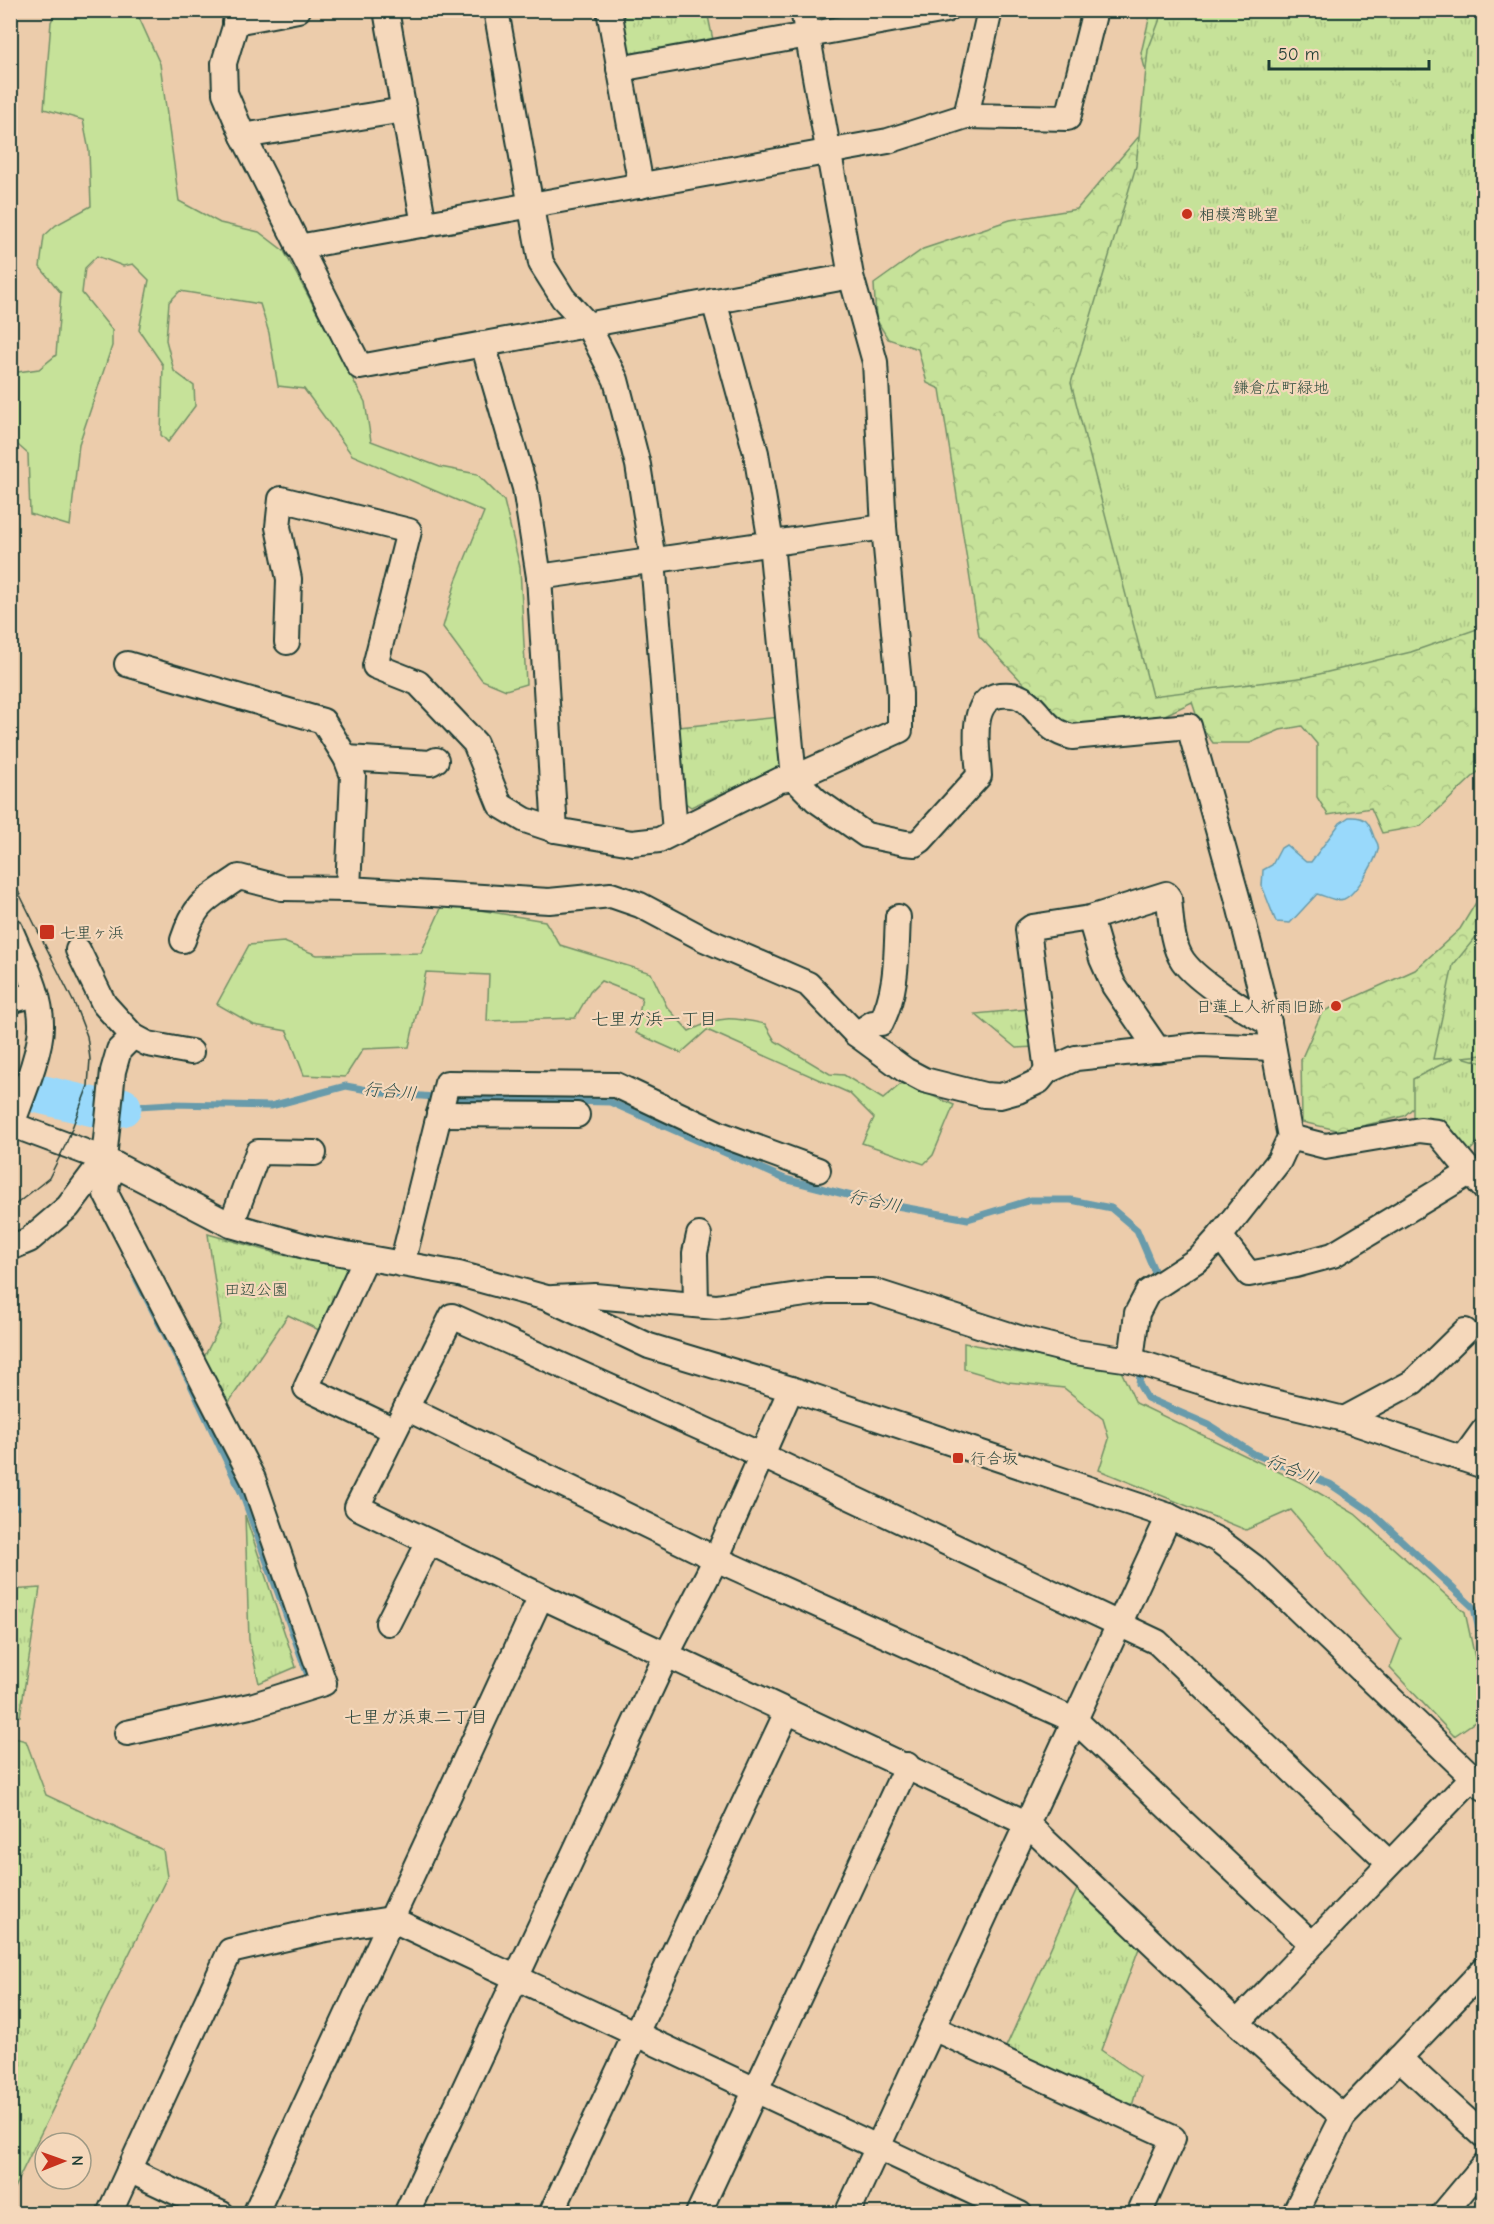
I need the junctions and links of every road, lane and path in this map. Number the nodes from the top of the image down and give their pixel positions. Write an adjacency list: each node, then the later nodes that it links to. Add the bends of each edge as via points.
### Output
1 (298, 10): 9 (street)
2 (386, 10): 12 (street)
3 (496, 10): 17 (street)
4 (609, 10): 11 (street)
5 (803, 10): 10 (street)
6 (946, 10): 10 (street)
7 (990, 10): 13 (street)
8 (1095, 10): 13 (street, via 1068,118)
9 (237, 16): 14 (street, via 224,63 225,93)
10 (807, 35): 11 (street); 15 (street)
11 (619, 69): 16 (street)
12 (404, 110): 14 (street); 18 (street)
13 (966, 116): 15 (street, via 888,141)
14 (243, 136): 19 (street)
15 (829, 151): 16 (street); 20 (street)
16 (641, 186): 17 (street)
17 (532, 205): 18 (street); 22 (street, via 541,263 563,298)
18 (424, 225): 19 (street)
19 (298, 247): 23 (street, via 360,366)
20 (851, 276): 21 (street); 24 (street, via 875,363)
21 (714, 301): 22 (street); 25 (street, via 756,453)
22 (587, 324): 23 (street); 26 (street, via 616,380 638,465)
23 (483, 344): 27 (street, via 525,488)
24 (884, 526): 25 (street); 32 (street, via 900,730)
25 (771, 543): 26 (street); 32 (street)
26 (653, 560): 27 (street); 34 (street)
27 (539, 577): 33 (street)
28 (287, 642): 33 (street, via 289,579 278,527 280,499 409,531 375,666 418,683 475,743 500,805 525,820)
29 (127, 664): 30 (street, via 323,722)
30 (346, 758): 31 (street, via 431,763); 35 (street, via 353,776)
31 (436, 760)
32 (794, 778): 34 (street, via 780,780); 43 (street, via 816,800 866,835 915,844 979,776 978,716 982,706 995,695 1015,695 1026,701 1047,726 1072,737 1189,726)
33 (555, 830): 34 (street, via 632,843 659,840)
34 (675, 832)
35 (348, 889): 39 (street, via 282,888 238,877 192,914); 44 (street, via 549,901 611,895 808,984)
36 (898, 917): 44 (street, via 889,1007 881,1023 873,1023)
37 (1090, 918): 43 (street, via 1166,894 1183,961 1238,1007); 47 (street, via 1101,959 1114,986); 49 (street, via 1028,930)
38 (10, 929): 41 (street)
39 (183, 940)
40 (78, 950): 45 (street, via 104,1004)
41 (36, 994): 42 (street); 52 (street, via 41,1027)
42 (10, 1001)
43 (1269, 1023): 46 (street)
44 (856, 1034): 49 (street, via 904,1070 955,1089 1000,1096 1039,1081)
45 (132, 1036): 48 (street, via 148,1044); 55 (street, via 118,1050 113,1071)
46 (1273, 1048): 47 (street, via 1201,1045); 53 (street)
47 (1158, 1050): 49 (street, via 1076,1058)
48 (191, 1052)
49 (1047, 1071)
50 (439, 1114): 51 (street); 56 (street, via 447,1083 616,1084 720,1134); 63 (street)
51 (577, 1114)
52 (14, 1117): 55 (street)
53 (1290, 1137): 57 (street, via 1325,1146 1420,1130 1437,1132); 60 (street, via 1280,1161)
54 (314, 1154): 58 (street, via 258,1152)
55 (110, 1162): 58 (street); 61 (street, via 69,1207 29,1240); 84 (street, via 106,1194 253,1479 324,1683 254,1705)
56 (818, 1170)
57 (1476, 1180): 60 (street, via 1345,1249 1296,1265 1249,1274)
58 (231, 1225): 62 (street, via 312,1248)
59 (699, 1234): 65 (street, via 695,1253)
60 (1220, 1236): 67 (street, via 1200,1258 1148,1292 1137,1313)
61 (10, 1248)
62 (366, 1258): 63 (street); 71 (street, via 306,1388)
63 (402, 1264): 64 (street, via 459,1274)
64 (547, 1298): 65 (street, via 595,1296); 68 (street, via 649,1346)
65 (696, 1305): 67 (street, via 716,1307 826,1291 873,1291 1019,1338)
66 (1465, 1331): 70 (street, via 1413,1382)
67 (1131, 1360): 70 (street, via 1238,1393)
68 (791, 1389): 73 (street); 75 (street)
69 (406, 1408): 71 (street); 73 (street, via 452,1316); 77 (street)
70 (1344, 1419): 74 (street)
71 (394, 1430): 76 (street, via 357,1507)
72 (1484, 1430): 74 (street)
73 (761, 1455): 77 (street); 80 (street)
74 (1473, 1463)
75 (1169, 1516): 80 (street); 86 (street, via 1218,1540 1254,1567)
76 (429, 1542): 78 (street); 79 (street)
77 (716, 1559): 81 (street); 83 (street)
78 (542, 1596): 81 (street); 89 (street)
79 (388, 1623)
80 (1120, 1624): 83 (street); 88 (street, via 1157,1642)
81 (667, 1654): 82 (street); 92 (street)
82 (787, 1712): 85 (street); 95 (street)
83 (1076, 1721): 87 (street); 90 (street)
84 (127, 1733)
85 (907, 1765): 87 (street); 97 (street)
86 (1478, 1783): 88 (street)
87 (1026, 1822): 93 (street); 94 (street)
88 (1389, 1863): 90 (street)
89 (391, 1919): 92 (street); 102 (street, via 230,1951); 106 (street)
90 (1312, 1944): 93 (street)
91 (1484, 1969): 96 (street)
92 (517, 1978): 95 (street); 107 (street)
93 (1238, 2023): 98 (street)
94 (933, 2028): 100 (street); 111 (street, via 1173,2138)
95 (635, 2033): 97 (street); 108 (street)
96 (1399, 2058): 98 (street); 99 (street)
97 (756, 2090): 100 (street); 109 (street)
98 (1343, 2117): 112 (street)
99 (1484, 2136)
100 (878, 2147): 103 (street); 110 (street)
101 (1484, 2165): 113 (street)
102 (129, 2170): 104 (street); 105 (street)
103 (1004, 2210)
104 (109, 2214)
105 (222, 2214)
106 (255, 2214)
107 (406, 2214)
108 (551, 2214)
109 (698, 2214)
110 (847, 2214)
111 (1138, 2214)
112 (1294, 2214)
113 (1443, 2214)

